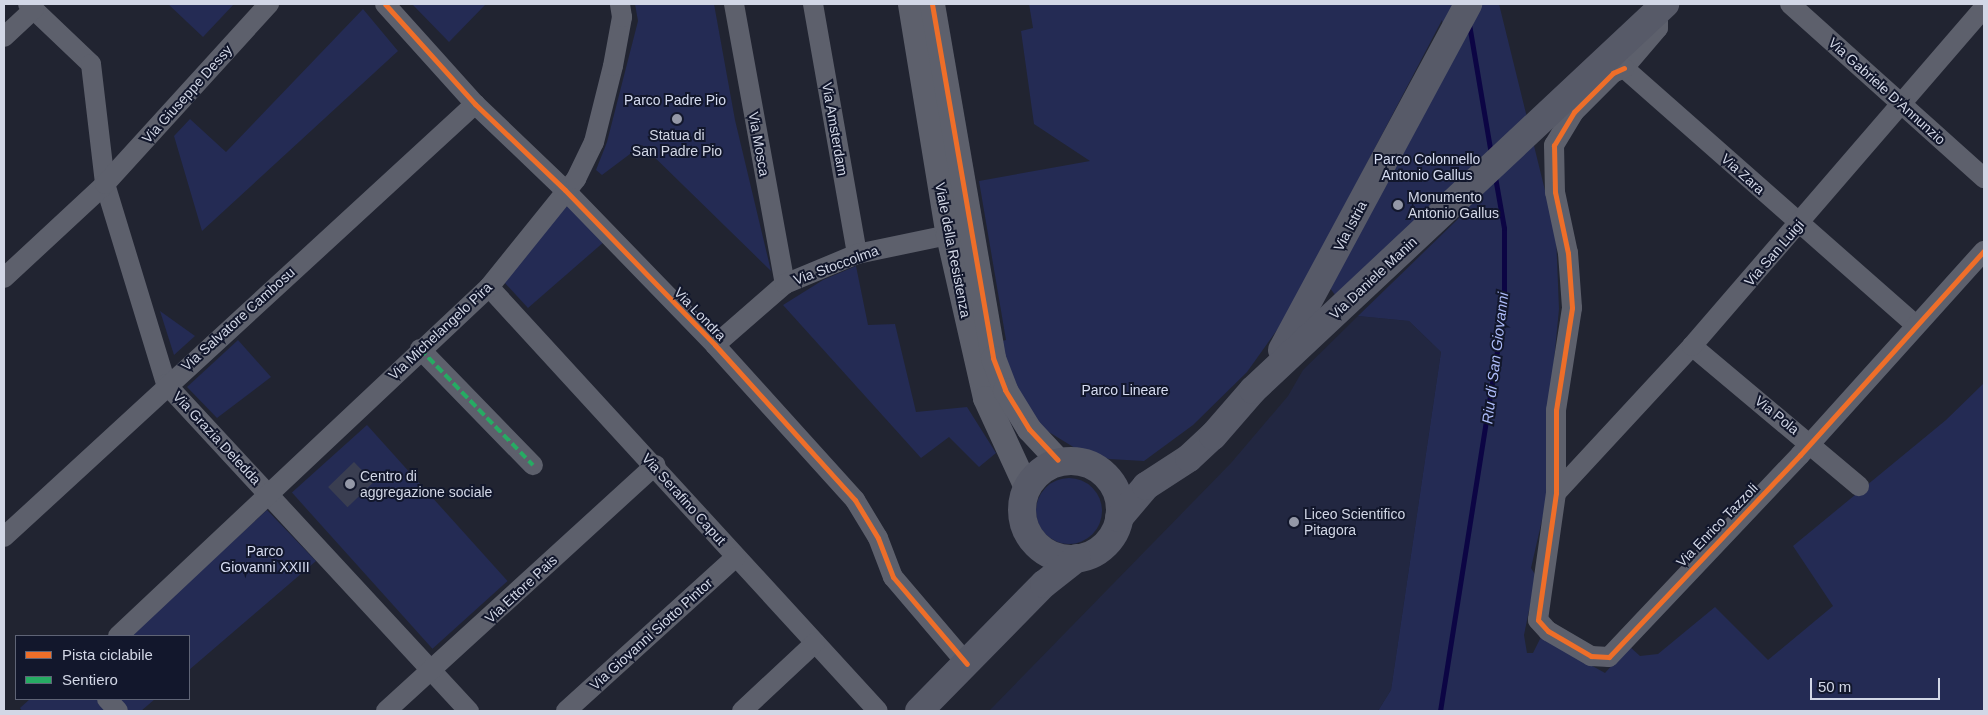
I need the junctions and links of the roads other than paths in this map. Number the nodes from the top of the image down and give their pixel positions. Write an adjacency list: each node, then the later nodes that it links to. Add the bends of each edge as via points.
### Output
1 (269, 4): 18 (street, Via Giuseppe Dessy)
2 (385, 4): 15 (street, Via Londra)
3 (620, 4): 19 (street, Via Michelangelo Pira, via 622,17 613,66 594,142 576,179)
4 (734, 4): 25 (street, Via Mosca)
5 (813, 4): 23 (street, Via Amsterdam)
6 (910, 4): 21 (street, Viale della Resistenza)
7 (932, 4): 34 (street, Viale della Resistenza, via 993,358 1005,390 1028,430)
8 (1468, 4): 32 (main road, Via Istria, via 1294,332)
9 (1790, 4): 16 (street, Via Gabriele D'Annunzio)
10 (31, 7): 13 (street); 18 (street, Via Grazia Deledda, via 91,64)
11 (1662, 7): 14 (street, via 1658,28); 32 (main road, Via Daniele Manin)
12 (1984, 8): 16 (street, Via San Luigi)
13 (4, 37)
14 (1624, 68): 20 (street, Via Zara); 41 (street, via 1613,73 1574,112 1554,145 1555,192 1568,253 1572,308 1556,410)
15 (475, 104): 19 (street, Via Londra); 31 (street, Via Salvatore Cambosu)
16 (1901, 104): 17 (street, Via Gabriele D'Annunzio); 20 (street, Via San Luigi)
17 (1984, 178)
18 (105, 184): 24 (street, Via Giuseppe Dessy); 31 (street, Via Grazia Deledda)
19 (565, 190): 26 (street, Via Michelangelo Pira); 28 (street, Via Londra)
20 (1800, 224): 27 (street, Via Zara); 29 (street, Via San Luigi)
21 (948, 235): 23 (street, Via Stoccolma); 40 (street, Viale della Resistenza, via 985,398)
22 (1984, 251): 27 (street, Via Enrico Tazzoli)
23 (857, 254): 25 (street, Via Stoccolma)
24 (4, 278)
25 (785, 284): 28 (street, Via Stoccolma)
26 (489, 287): 30 (street, Via Michelangelo Pira); 36 (street, Via Serafino Caput)
27 (1915, 325): 33 (street, Via Enrico Tazzoli)
28 (715, 345): 51 (street, Via Londra, via 855,500 878,538 893,577)
29 (1692, 346): 33 (street, Via Pola); 41 (street, Via San Luigi)
30 (420, 349): 35 (street); 42 (street, Via Michelangelo Pira)
31 (166, 384): 42 (street, Via Grazia Deledda); 44 (street, Via Salvatore Cambosu)
32 (1253, 390): 37 (main road, Via Daniele Manin, via 1213,436)
33 (1811, 443): 39 (street, Via Pola); 41 (street, Via Enrico Tazzoli, via 1609,657 1600,659 1548,631 1538,620)
34 (1058, 460): 38 (main road, via 1088,464); 40 (main road, via 1040,471)
35 (533, 464)
36 (655, 465): 46 (street, Via Serafino Caput); 52 (street, Via Ettore Pais)
37 (1170, 470): 38 (main road, Via Daniele Manin, via 1130,477); 43 (main road, Via Daniele Manin, via 1146,486)
38 (1103, 472): 43 (main road, via 1120,501)
39 (1859, 486)
40 (1026, 488): 45 (main road, via 1021,515)
41 (1556, 493)
42 (269, 494): 49 (street, Via Michelangelo Pira); 52 (street, Via Grazia Deledda)
43 (1120, 518): 47 (main road, via 1105,545)
44 (4, 537)
45 (1034, 543): 47 (main road, via 1054,556); 48 (main road, via 1036,574)
46 (736, 557): 50 (street, Via Serafino Caput); 57 (street, Via Giovanni Siotto Pintor)
47 (1077, 558): 48 (main road)
48 (1026, 604): 51 (main road)
49 (119, 635)
50 (815, 643): 58 (street); 59 (street, Via Serafino Caput)
51 (967, 664): 60 (main road)
52 (431, 670): 55 (street, Via Ettore Pais); 56 (street, Via Grazia Deledda)
53 (108, 700): 54 (street)
54 (118, 711)
55 (386, 711)
56 (469, 711)
57 (566, 711)
58 (742, 711)
59 (878, 711)
60 (919, 711)

